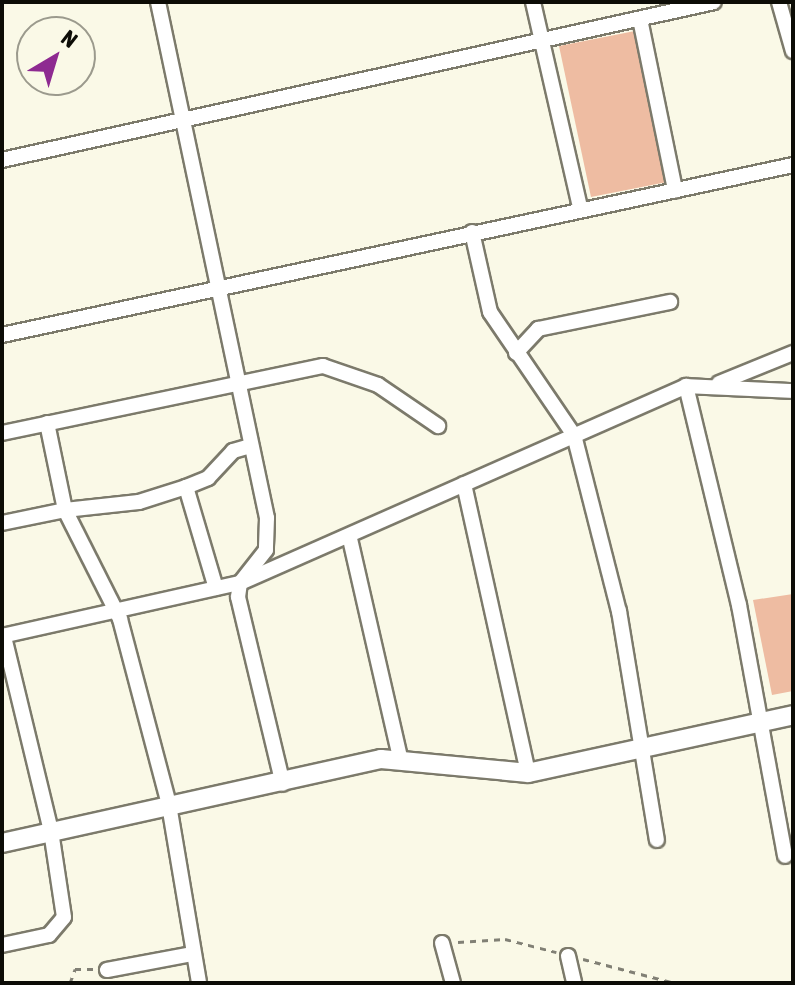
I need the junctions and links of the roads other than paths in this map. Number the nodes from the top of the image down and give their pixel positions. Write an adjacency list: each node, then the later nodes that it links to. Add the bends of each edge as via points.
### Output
1 (158, 2): 8 (street)
2 (533, 2): 6 (street)
3 (714, 2): 5 (street)
4 (779, 2): 7 (street)
5 (640, 19): 6 (street); 11 (street)
6 (542, 40): 8 (street); 12 (street)
7 (793, 51)
8 (180, 120): 9 (street); 14 (street)
9 (2, 160)
10 (793, 165): 11 (street)
11 (675, 190): 12 (street)
12 (580, 207): 13 (street)
13 (472, 232): 14 (street); 17 (street, via 490,312)
14 (215, 289): 16 (street); 19 (street)
15 (670, 302): 17 (street, via 538,329)
16 (2, 335)
17 (516, 353): 26 (street)
18 (793, 353): 20 (street)
19 (236, 382): 23 (street); 24 (street, via 323,366 378,385); 27 (street)
20 (713, 385): 21 (street); 22 (street)
21 (686, 386): 26 (street); 38 (street, via 739,605)
22 (793, 391)
23 (47, 423): 25 (street); 30 (street)
24 (438, 426)
25 (2, 433)
26 (574, 435): 28 (street); 39 (street)
27 (251, 446): 29 (street, via 233,451 215,472); 33 (street, via 269,532 266,550)
28 (464, 484): 32 (street); 41 (street)
29 (186, 487): 30 (street, via 139,502); 34 (street)
30 (65, 510): 31 (street); 35 (street)
31 (2, 523)
32 (350, 539): 33 (street); 40 (street)
33 (240, 583): 34 (street); 42 (street)
34 (216, 588): 35 (street)
35 (114, 612): 36 (street); 43 (street)
36 (3, 636): 44 (street)
37 (793, 715): 38 (street)
38 (759, 722): 39 (street); 47 (street)
39 (643, 746): 41 (street); 45 (street)
40 (400, 758): 41 (street); 42 (street)
41 (528, 773)
42 (283, 784): 43 (street)
43 (169, 805): 44 (street); 50 (street)
44 (51, 831): 46 (street); 49 (street, via 64,917 49,935)
45 (657, 840)
46 (2, 843)
47 (785, 856)
48 (442, 943): 54 (street)
49 (2, 945)
50 (192, 954): 52 (street); 53 (street)
51 (568, 956): 55 (street)
52 (107, 970)
53 (199, 983)
54 (453, 983)
55 (574, 983)

